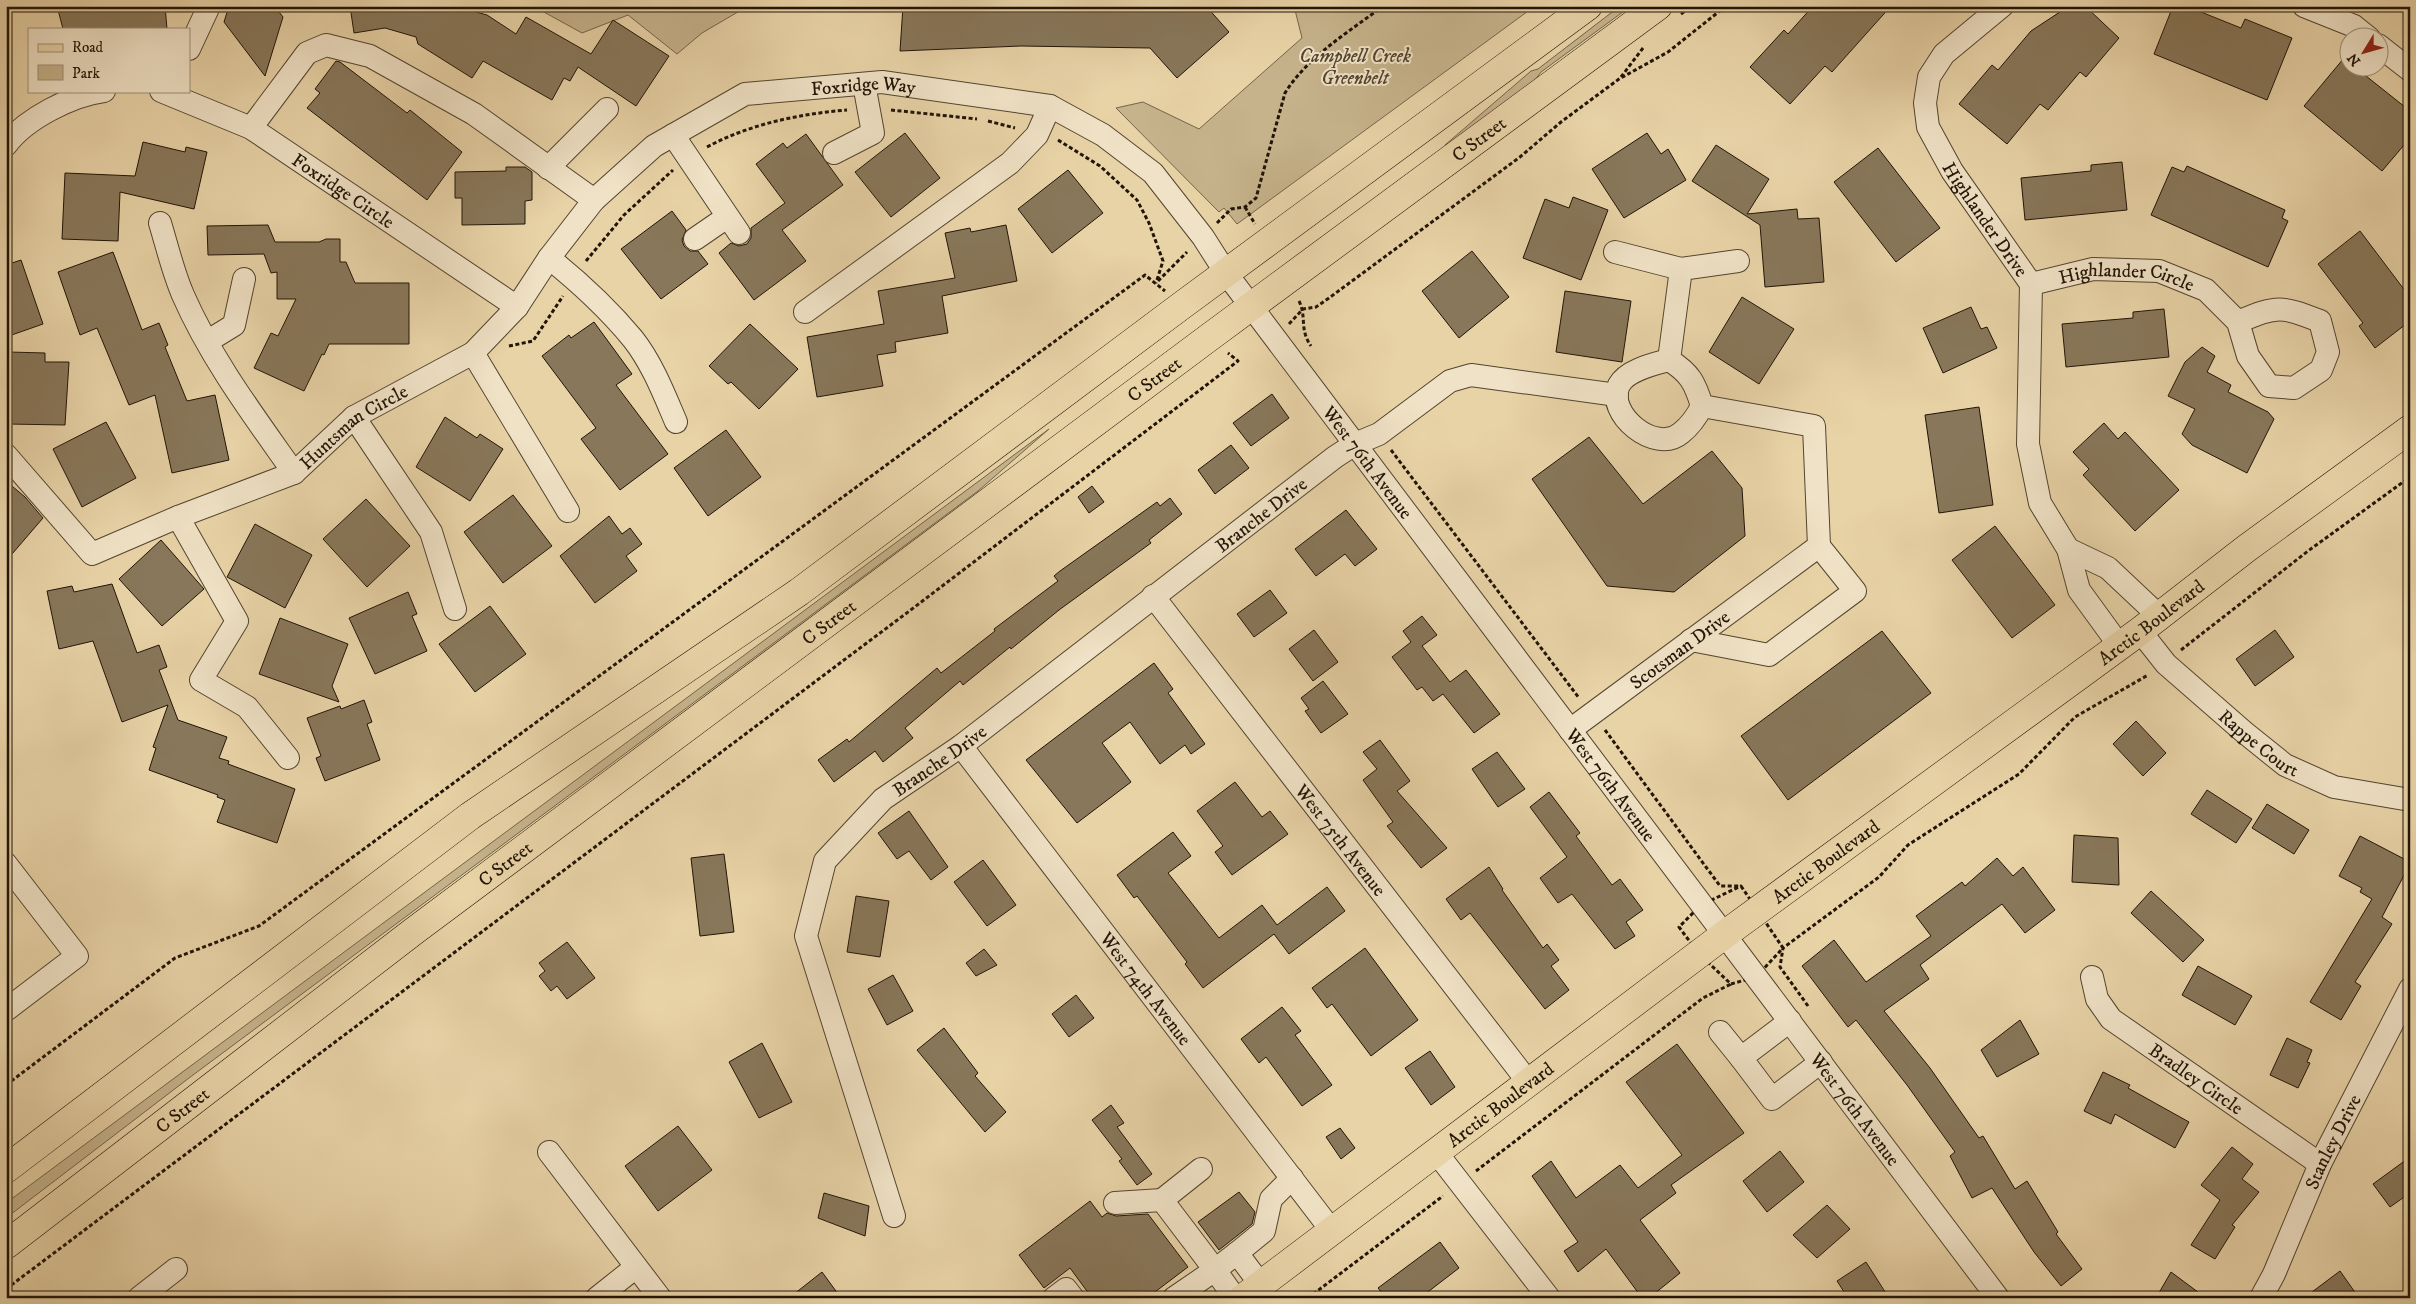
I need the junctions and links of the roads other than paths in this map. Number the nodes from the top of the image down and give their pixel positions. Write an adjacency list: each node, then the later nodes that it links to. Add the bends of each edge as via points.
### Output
1 (208, 6): 7 (street)
2 (1588, 6): 27 (main road)
3 (1658, 6): 31 (main road, C Street)
4 (2002, 6): 29 (street, Highlander Drive, via 1944,54 1929,77 1926,111 1928,127 1952,171)
5 (2304, 6): 6 (street)
6 (2356, 28)
7 (190, 47)
8 (2388, 53): 9 (street)
9 (2410, 70)
10 (864, 84): 13 (street, Foxridge Way, via 882,82); 17 (street, Foxridge Way, via 745,94); 18 (street, via 872,133)
11 (98, 92): 16 (street, via 51,110)
12 (166, 92): 15 (street, Foxridge Circle)
13 (1050, 106): 27 (street, Foxridge Way, via 1102,135 1153,173 1203,237); 32 (street, via 1037,135 1010,163)
14 (606, 109): 19 (street)
15 (251, 128): 19 (street, via 307,53 326,45 370,56 474,114); 30 (street, Foxridge Circle)
16 (9, 133)
17 (673, 136): 20 (street, Foxridge Way, via 654,146); 22 (street, via 733,225)
18 (834, 153)
19 (548, 168): 20 (street)
20 (594, 200): 24 (street, Foxridge Way)
21 (160, 222): 34 (street, via 183,295)
22 (695, 239)
23 (1615, 252): 26 (street)
24 (549, 258): 30 (street, Foxridge Way); 40 (street, via 575,279 634,340)
25 (1738, 261): 26 (street)
26 (1681, 268): 36 (street)
27 (1226, 273): 31 (street, West 76th Avenue); 70 (main road, via 799,592 470,816)
28 (244, 279): 34 (street, via 234,325)
29 (2031, 284): 33 (street, Highlander Circle, via 2093,269 2159,271 2206,290); 48 (street, Highlander Drive, via 2028,444 2040,503)
30 (517, 307): 35 (street, Huntsman Circle)
31 (1252, 307): 42 (street, West 76th Avenue); 77 (main road, C Street, via 414,931)
32 (805, 312)
33 (2238, 322)
34 (208, 341): 44 (street, via 224,371)
35 (473, 353): 39 (street, Huntsman Circle); 45 (street)
36 (1669, 360): 37 (street, via 1629,376 1619,384); 38 (street, via 1685,370 1695,384)
37 (1616, 395): 38 (street, via 1620,410 1631,424 1646,436 1660,441 1681,434); 42 (street, Branche Drive, via 1471,375 1450,381 1379,434)
38 (1702, 406): 47 (street, via 1814,426)
39 (354, 417): 44 (street, Huntsman Circle); 50 (street, via 431,532)
40 (676, 422)
41 (2410, 428): 51 (main road, Arctic Boulevard)
42 (1355, 444): 49 (street, Branche Drive); 53 (street, West 76th Avenue)
43 (6, 455): 46 (street, Huntsman Circle, via 92,554)
44 (294, 473): 46 (street, Huntsman Circle)
45 (568, 511)
46 (178, 517): 55 (street, via 237,621 201,680 247,708)
47 (1819, 546): 52 (street, Scotsman Drive); 52 (street, via 1855,591 1769,655)
48 (2068, 549): 51 (street, via 2108,568); 51 (street, Highlander Drive, via 2079,590)
49 (1153, 596): 54 (street, Branche Drive); 66 (street, West 75th Avenue)
50 (455, 609)
51 (2139, 631): 56 (street, Rappe Court, via 2166,664 2284,765 2334,787); 58 (main road, Arctic Boulevard)
52 (1691, 640): 53 (street, Scotsman Drive)
53 (1570, 730): 58 (street, West 76th Avenue)
54 (961, 746): 72 (street, West 74th Avenue); 75 (street, Branche Drive, via 883,799 825,861 806,936)
55 (288, 758)
56 (2410, 800)
57 (6, 864): 61 (street, via 77,956)
58 (1724, 935): 62 (street, West 76th Avenue); 66 (main road, Arctic Boulevard)
59 (2092, 977): 69 (street, Bradley Circle, via 2096,999 2110,1019)
60 (2410, 988): 69 (street, Stanley Drive)
61 (6, 1010)
62 (1790, 1021): 64 (street); 65 (street, West 76th Avenue)
63 (1720, 1032): 64 (street)
64 (1741, 1058): 65 (street, via 1772,1099)
65 (1821, 1062): 91 (street, West 76th Avenue)
66 (1528, 1082): 68 (main road, Arctic Boulevard)
67 (549, 1152): 79 (street)
68 (1436, 1152): 76 (main road, Arctic Boulevard); 90 (street)
69 (2320, 1164): 92 (street, Stanley Drive)
70 (6, 1169)
71 (1201, 1169): 73 (street)
72 (1292, 1178): 76 (street, West 74th Avenue); 78 (street, via 1271,1199 1264,1231)
73 (1162, 1200): 74 (street); 81 (street)
74 (1115, 1203)
75 (894, 1216)
76 (1332, 1231): 82 (main road, Arctic Boulevard)
77 (6, 1246)
78 (1237, 1253): 81 (street); 82 (street)
79 (636, 1267): 84 (street); 85 (street)
80 (176, 1269): 83 (street)
81 (1215, 1270): 88 (street); 89 (street)
82 (1252, 1291)
83 (139, 1298)
84 (597, 1298)
85 (660, 1298)
86 (1054, 1298): 87 (street, via 1066,1289)
87 (1073, 1298)
88 (1174, 1298)
89 (1235, 1298)
90 (1549, 1298)
91 (1998, 1298)
92 (2261, 1298)

